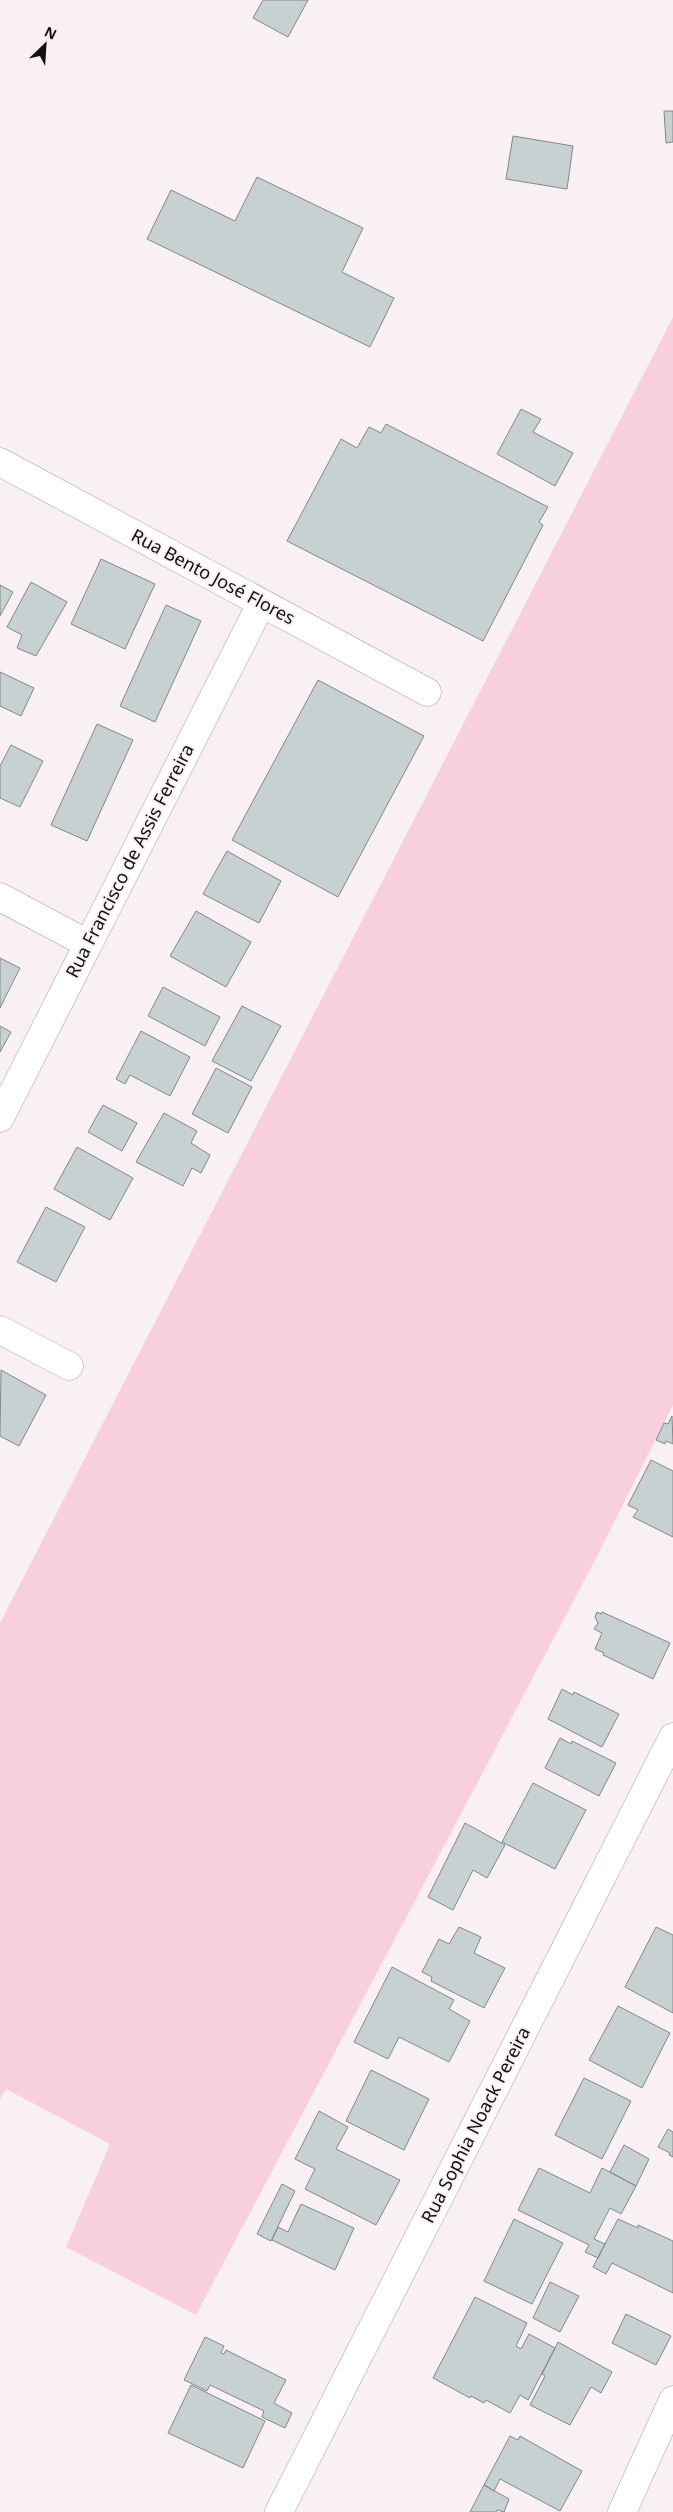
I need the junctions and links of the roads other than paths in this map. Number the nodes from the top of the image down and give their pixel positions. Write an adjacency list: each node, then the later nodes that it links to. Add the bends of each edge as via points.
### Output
1 (0, 462): 2 (street, Rua Bento José Flores)
2 (261, 604): 3 (street, Rua Bento José Flores); 5 (street, Rua Francisco de Assis Ferreira)
3 (427, 692)
4 (0, 897): 5 (street)
5 (88, 944): 6 (street, Rua Francisco de Assis Ferreira)
6 (0, 1118)
7 (0, 1330): 8 (street)
8 (69, 1366)
9 (673, 1737): 11 (street, Rua Sophia Noack Pereira)
10 (673, 2400): 12 (street)
11 (279, 2512)
12 (622, 2512)

